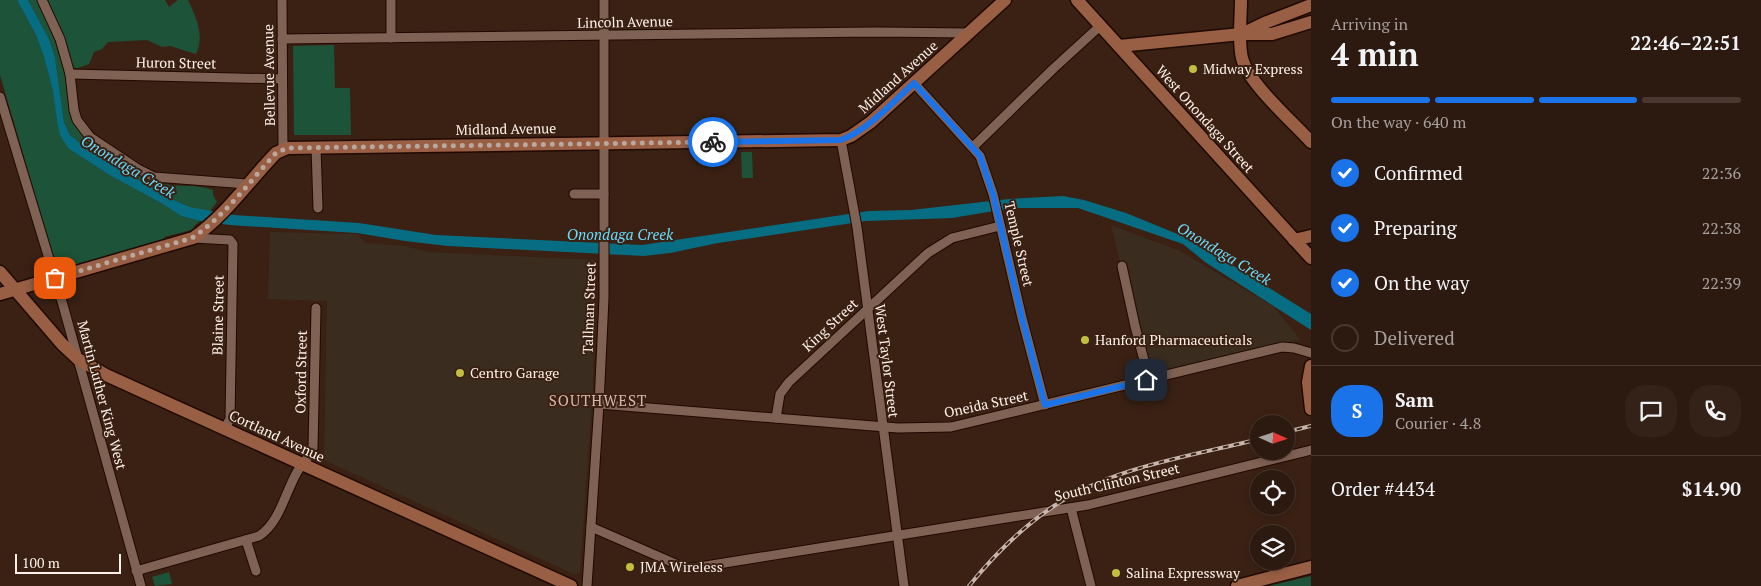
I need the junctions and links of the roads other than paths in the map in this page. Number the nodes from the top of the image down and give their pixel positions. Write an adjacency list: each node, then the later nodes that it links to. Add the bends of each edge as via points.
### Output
1 (42, 0): 19 (street, via 60,39)
2 (282, 0): 17 (street, Bellevue Avenue)
3 (391, 0): 16 (street)
4 (604, 0): 15 (street, Tallman Street)
5 (1005, 0): 13 (street, Midland Avenue)
6 (1077, 0): 10 (street, West Onondaga Street)
7 (1240, 0): 14 (street)
8 (1311, 6): 14 (street)
9 (1311, 22): 11 (street)
10 (1100, 26): 18 (street, West Onondaga Street); 27 (street)
11 (1293, 29): 12 (street); 14 (street, via 1272,34)
12 (1311, 29)
13 (969, 33): 15 (street, Lincoln Avenue); 21 (street, Midland Avenue)
14 (1241, 34): 18 (street); 24 (street, via 1242,58 1250,75)
15 (604, 36): 16 (street, Lincoln Avenue); 25 (street, Tallman Street)
16 (391, 38): 17 (street, Lincoln Avenue)
17 (282, 39): 20 (street, Bellevue Avenue)
18 (1119, 46): 36 (street, West Onondaga Street)
19 (70, 74): 20 (street, Huron Street); 29 (street, via 74,110 81,125 90,137 138,169 154,176)
20 (282, 79): 28 (street, Bellevue Avenue)
21 (914, 83): 23 (street, Midland Avenue, via 871,122); 27 (street, Temple Street)
22 (0, 97): 40 (street, Martin Luther King West)
23 (841, 140): 25 (street, Midland Avenue); 44 (street, West Taylor Street, via 854,206)
24 (1311, 142)
25 (604, 143): 26 (street, Midland Avenue); 31 (street, Tallman Street)
26 (316, 147): 28 (street, Midland Avenue); 32 (street)
27 (973, 147): 33 (street, Temple Street, via 980,156 993,194)
28 (284, 150): 29 (street, via 276,153)
29 (247, 184): 35 (street, via 206,229)
30 (574, 194): 31 (street)
31 (604, 194): 49 (street, Tallman Street)
32 (318, 208)
33 (1000, 226): 44 (street, King Street, via 964,234 939,245); 50 (street, Temple Street)
34 (1311, 236): 36 (street)
35 (192, 238): 40 (street); 54 (street, Blaine Street, via 230,240 233,244 230,420)
36 (1294, 240): 37 (street, West Onondaga Street)
37 (1311, 258)
38 (1122, 266): 48 (street)
39 (0, 272): 41 (street, Cortland Avenue)
40 (55, 278): 41 (street); 46 (street, Martin Luther King West)
41 (15, 290): 42 (street); 46 (street, Cortland Avenue)
42 (0, 294)
43 (316, 308): 56 (street, Oxford Street, via 313,448)
44 (867, 310): 52 (street, King Street, via 783,389); 53 (street, West Taylor Street)
45 (1311, 353): 48 (street, Oneida Street, via 1282,347)
46 (78, 359): 54 (street, Cortland Avenue, via 106,375); 62 (street, Martin Luther King West)
47 (1311, 366): 51 (street, via 1308,382)
48 (1149, 378): 50 (street, Oneida Street)
49 (600, 404): 52 (street, Oneida Street); 58 (street, Tallman Street)
50 (1045, 405): 53 (street, Oneida Street, via 951,427)
51 (1311, 409)
52 (776, 418): 53 (street, Oneida Street)
53 (882, 426): 59 (street, West Taylor Street)
54 (225, 428): 56 (street, Cortland Avenue)
55 (1311, 450): 57 (street, South Clinton Street)
56 (303, 464): 60 (street, Oxford Street, via 270,527); 65 (street, Cortland Avenue)
57 (1071, 508): 59 (street, South Clinton Street); 68 (street)
58 (591, 527): 59 (street, South Clinton Street, via 685,568); 66 (street, Tallman Street)
59 (897, 535): 67 (street, West Taylor Street)
60 (246, 540): 62 (street, Oxford Street); 63 (street)
61 (1311, 567): 69 (street)
62 (136, 571): 64 (street, Martin Luther King West)
63 (256, 571)
64 (141, 586)
65 (571, 586)
66 (587, 586)
67 (904, 586)
68 (1091, 586)
69 (1237, 586)

